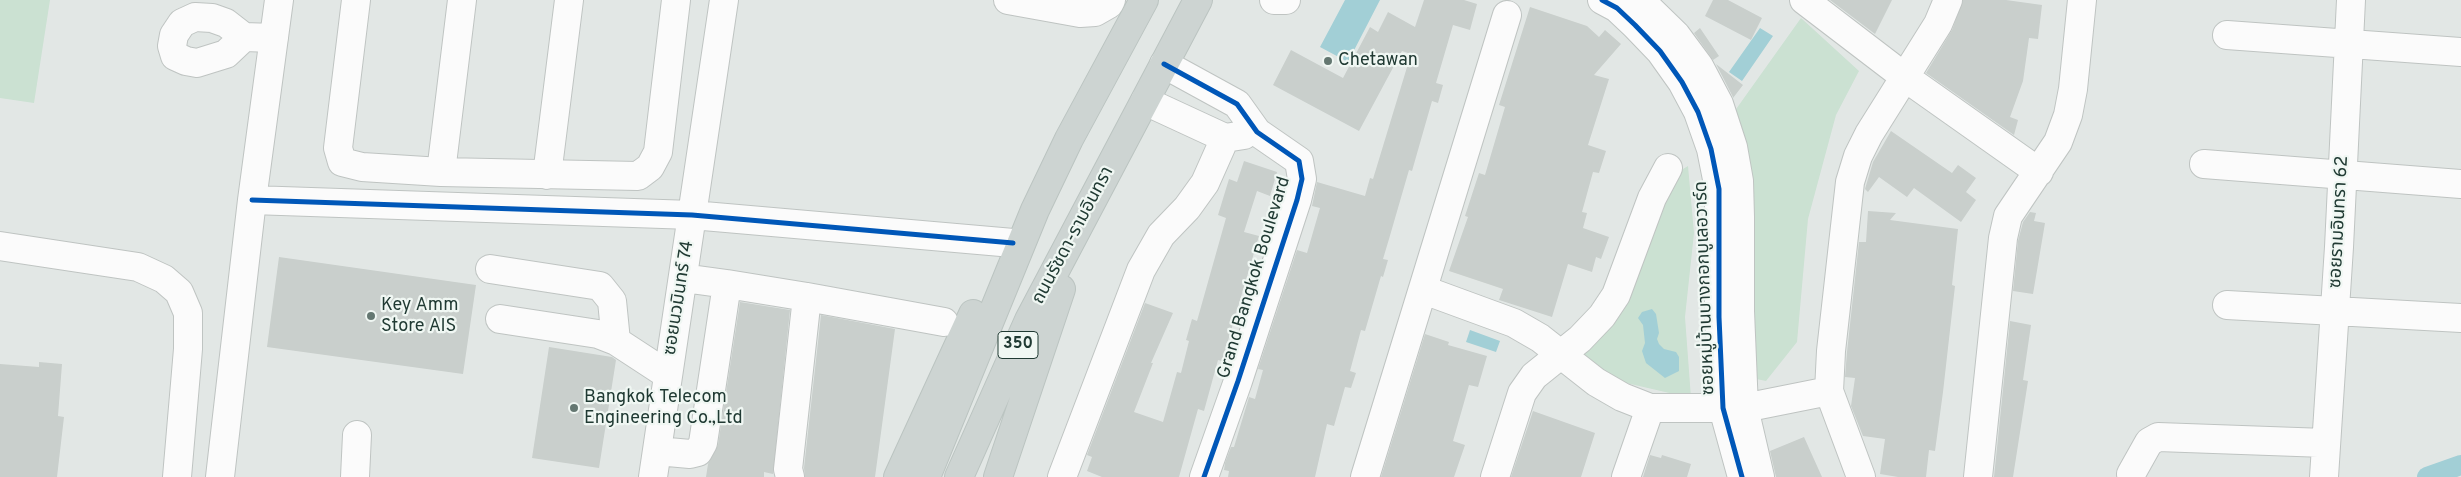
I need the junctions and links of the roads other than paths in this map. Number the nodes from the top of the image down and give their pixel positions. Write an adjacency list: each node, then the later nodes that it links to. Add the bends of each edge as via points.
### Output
1 (279, 0): 21 (street)
2 (356, 0): 31 (street, via 338,148 342,162 362,167)
3 (462, 0): 31 (street)
4 (569, 0): 34 (street)
5 (676, 0): 34 (street, via 658,152 650,167 638,176)
6 (724, 0): 38 (street, ซอยนวมินทร์ 74)
7 (1008, 0): 8 (street, via 1080,13 1095,12 1110,4)
8 (1111, 0)
9 (1144, 0): 37 (main road, 350, via 1069,139)
10 (1198, 0): 24 (main road, ถนนรัชดา-รามอินทรา / 350)
11 (1274, 0): 12 (street)
12 (1286, 0)
13 (1804, 0): 25 (street)
14 (1948, 0): 25 (street, via 1938,24)
15 (2082, 0): 32 (street, via 2068,114 2058,142)
16 (2351, 0): 22 (street, ซอยรามอินทรา 62)
17 (1620, 2): 57 (street, ซอยหมู่บ้านบางกอกบูเลอวาร์ด, via 1676,35 1699,66 1719,104 1733,147 1740,217 1740,311)
18 (1507, 14): 45 (street)
19 (2227, 35): 22 (street)
20 (244, 37): 21 (street)
21 (274, 38): 36 (street)
22 (2349, 44): 23 (street); 33 (street, ซอยรามอินทรา 62)
23 (2461, 52)
24 (1164, 64): 26 (main road, ถนนรัชดา-รามอินทรา / 350); 27 (street, Grand Bangkok Boulevard, via 1237,104)
25 (1906, 78): 32 (street); 55 (street, via 1868,134 1850,182 1830,351)
26 (1145, 101): 28 (street); 39 (main road, ถนนรัชดา-รามอินทรา / 350)
27 (1257, 132): 28 (street); 71 (street, Grand Bangkok Boulevard, via 1299,161 1302,179)
28 (1225, 138): 70 (street, via 1204,183 1161,236 1141,270)
29 (2204, 164): 33 (street)
30 (1668, 168): 53 (street, via 1652,198 1616,294 1602,316)
31 (441, 172): 34 (street)
32 (2039, 172): 78 (street, via 2008,216 2003,238)
33 (2342, 173): 35 (street); 48 (street, ซอยรามอินทรา 62)
34 (548, 175)
35 (2461, 184)
36 (252, 200): 38 (street); 63 (street)
37 (1035, 210): 40 (main road); 67 (main road, 350)
38 (692, 215): 40 (street); 43 (street, ซอยนวมินทร์ 74)
39 (1085, 216): 68 (main road, ถนนรัชดา-รามอินทรา / 350, via 1029,320); 69 (main road)
40 (1013, 243): 66 (main road, via 946,369)
41 (0, 246): 62 (street, via 138,267 164,278 179,292 188,312 188,350)
42 (490, 269): 52 (street, via 600,286 612,301)
43 (683, 278): 44 (street); 54 (street, ซอยนวมินทร์ 74)
44 (727, 284): 46 (street); 60 (street, via 703,443 698,452)
45 (1424, 290): 53 (street, ซอยหมู่บ้านบางกอกบูเลอวาร์ด, via 1514,323); 72 (street)
46 (807, 297): 51 (street); 65 (street, via 788,469)
47 (2227, 305): 48 (street)
48 (2335, 312): 49 (street); 59 (street, ซอยรามอินทรา 62)
49 (2461, 318)
50 (500, 320): 52 (street, via 598,334)
51 (944, 322)
52 (616, 341): 54 (street)
53 (1560, 354): 56 (street, ซอยหมู่บ้านบางกอกบูเลอวาร์ด, via 1596,382); 73 (street, via 1534,376 1522,393)
54 (668, 375): 60 (street, ซอยนวมินทร์ 74)
55 (1829, 391): 57 (street, ซอยหมู่บ้านบางกอกบูเลอวาร์ด); 77 (street)
56 (1650, 408): 57 (street, ซอยหมู่บ้านบางกอกบูเลอวาร์ด); 74 (street)
57 (1734, 408): 75 (street, ซอยหมู่บ้านบางกอกบูเลอวาร์ด); 76 (street, ซอยหมู่บ้านบางกอกบูเลอวาร์ด)
58 (357, 435): 64 (street)
59 (2325, 443): 61 (street, via 2158,437 2149,442); 79 (street, ซอยรามอินทรา 62)
60 (655, 464)
61 (2131, 474)
62 (177, 477)
63 (220, 477)
64 (355, 477)
65 (790, 477)
66 (898, 477)
67 (926, 477)
68 (959, 477)
69 (998, 477)
70 (1062, 477)
71 (1204, 477)
72 (1365, 477)
73 (1495, 477)
74 (1626, 477)
75 (1742, 477)
76 (1760, 477)
77 (1861, 477)
78 (1978, 477)
79 (2324, 477)

